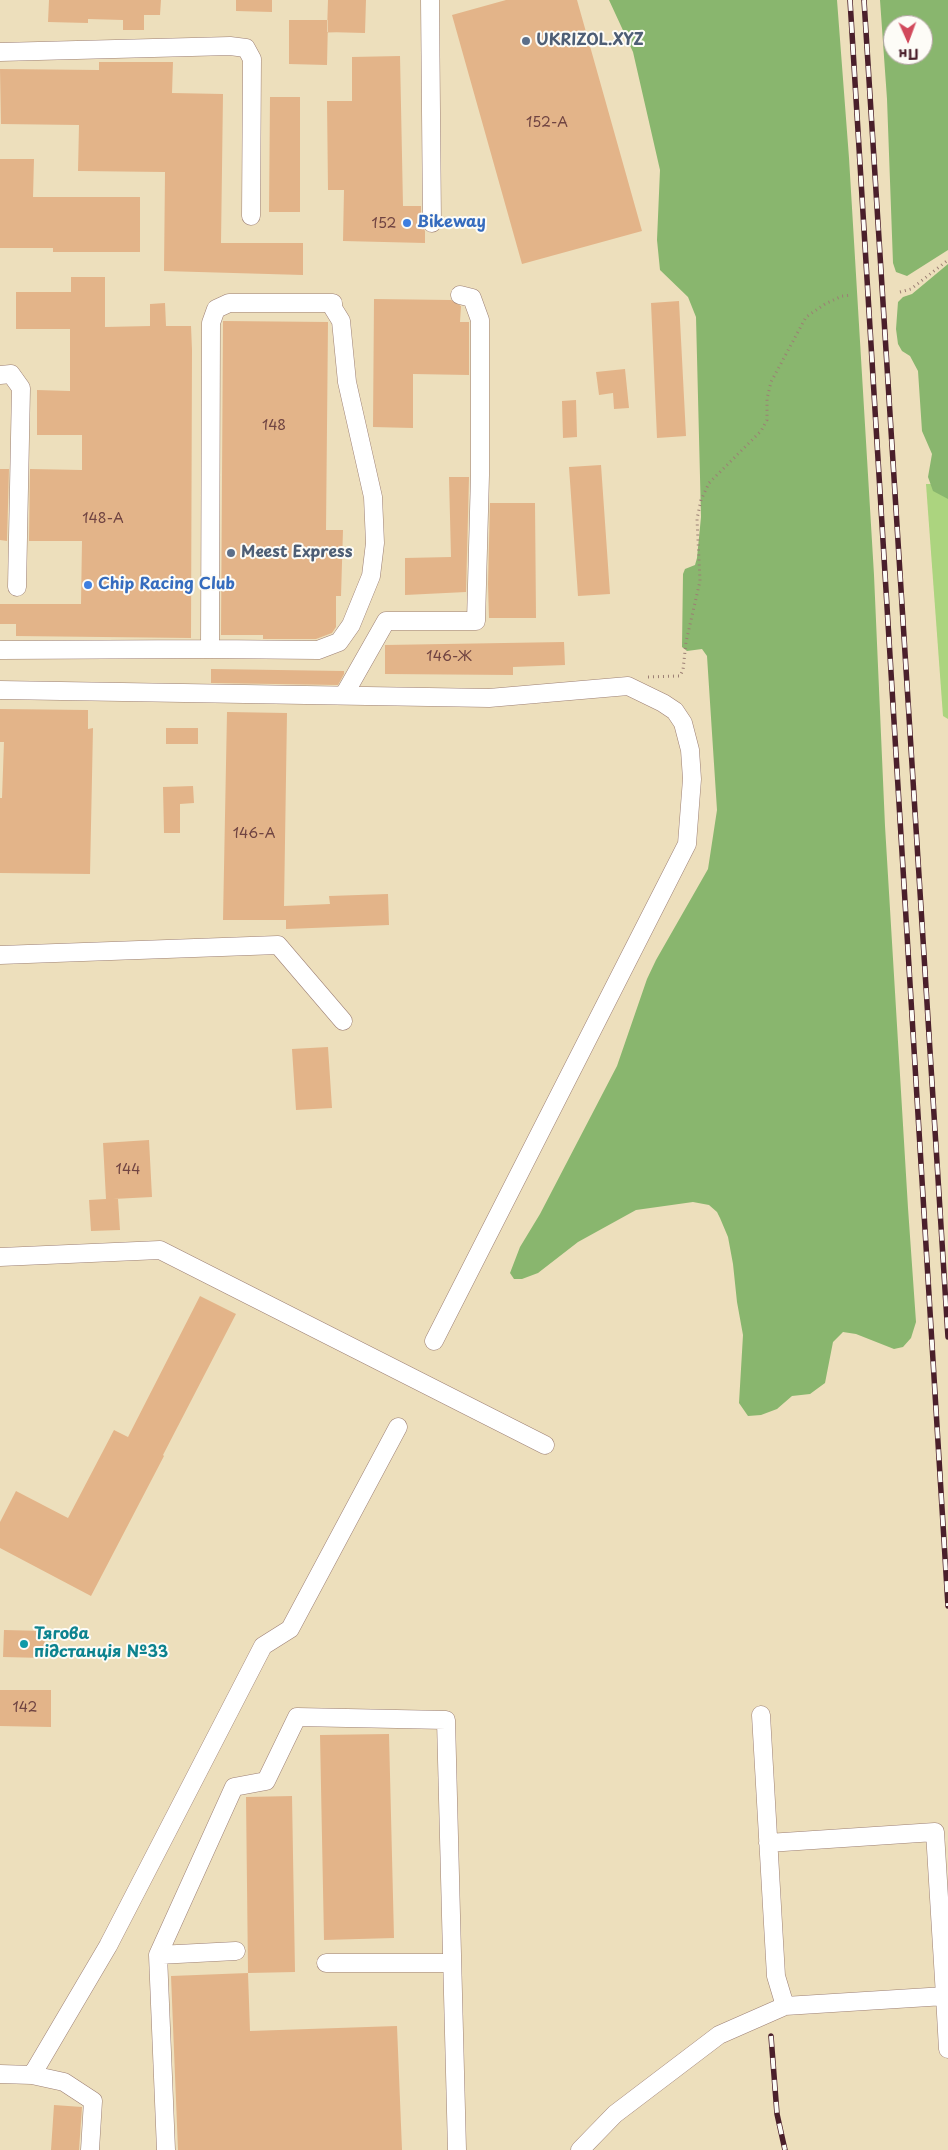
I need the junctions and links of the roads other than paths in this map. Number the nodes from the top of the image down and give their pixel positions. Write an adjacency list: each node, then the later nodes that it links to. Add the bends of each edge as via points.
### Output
1 (430, 0): 4 (lane)
2 (0, 52): 3 (lane, via 246,48 252,59)
3 (251, 216)
4 (432, 223)
5 (460, 295): 11 (lane, via 472,298 480,320 476,621 386,621)
6 (0, 375): 7 (lane, via 11,374 20,388)
7 (16, 587)
8 (210, 649): 8 (lane, via 211,323 216,309 229,303 333,303 341,321 347,382 374,497 375,543 371,576 351,625 339,642 318,650); 9 (lane)
9 (0, 650)
10 (0, 690): 11 (lane)
11 (344, 696): 15 (lane, via 489,698 628,686 675,711 690,750 692,779 686,844)
12 (0, 955): 13 (lane, via 278,945)
13 (343, 1021)
14 (0, 1257): 17 (lane, via 160,1250)
15 (434, 1341)
16 (398, 1427): 28 (lane, via 290,1629 263,1646 108,1946)
17 (545, 1445)
18 (761, 1715): 19 (lane)
19 (768, 1842): 24 (lane, via 935,1832); 25 (lane, via 776,1976)
20 (236, 1951): 21 (lane)
21 (158, 1955): 23 (lane, via 234,1787 266,1781 297,1717 446,1720); 30 (lane)
22 (326, 1963): 23 (lane)
23 (452, 1963): 31 (lane)
24 (945, 1996): 25 (lane); 26 (lane)
25 (785, 2006): 32 (lane, via 719,2035 615,2114)
26 (948, 2049)
27 (0, 2074): 28 (lane)
28 (32, 2075): 29 (lane, via 64,2082 93,2101)
29 (90, 2150)
30 (166, 2150)
31 (457, 2150)
32 (580, 2150)

